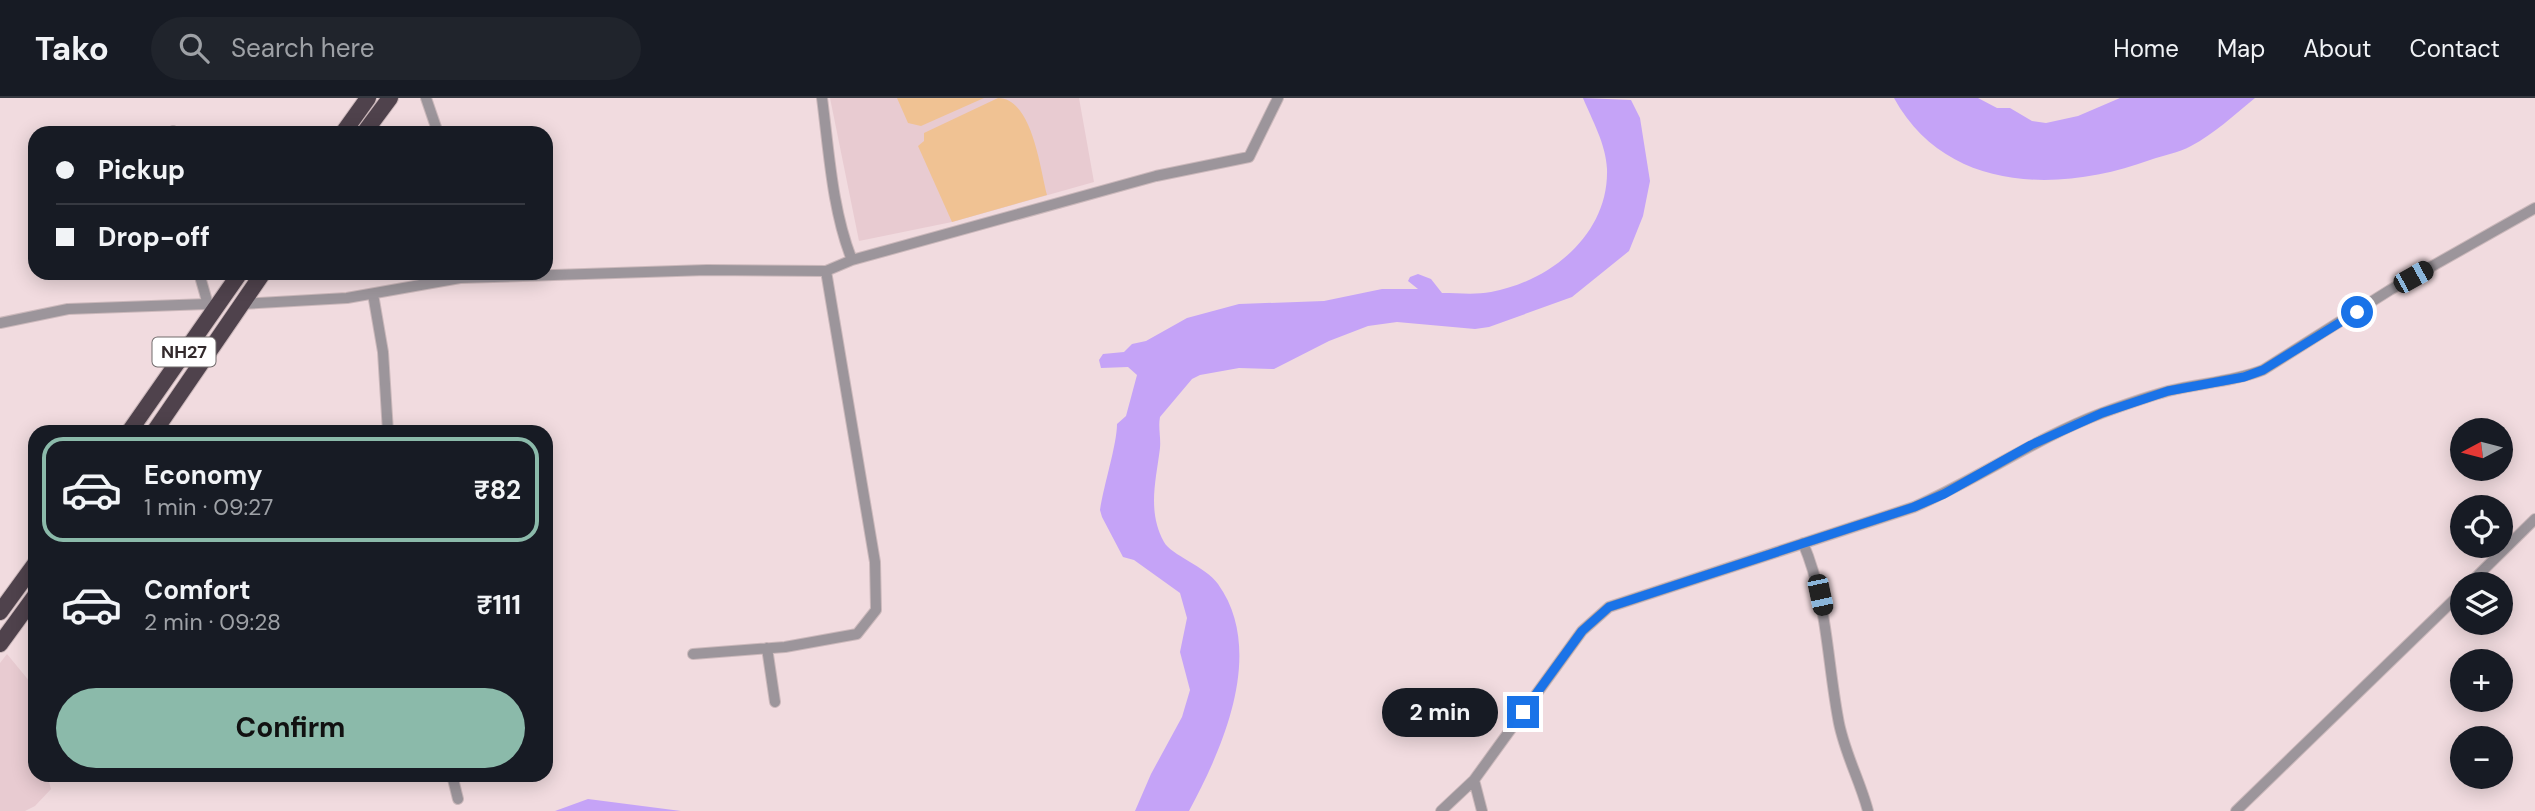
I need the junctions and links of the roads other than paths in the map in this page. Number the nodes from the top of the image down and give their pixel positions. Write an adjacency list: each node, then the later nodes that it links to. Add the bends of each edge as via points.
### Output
1 (368, 98): 6 (highway)
2 (390, 98): 7 (highway)
3 (426, 98): 8 (street)
4 (822, 98): 10 (street, via 845,242)
5 (1278, 98): 10 (street, via 1249,157 1156,176)
6 (348, 126)
7 (369, 126)
8 (436, 126)
9 (2535, 208): 25 (street, via 2390,290 2263,370 2168,391 2102,413 2031,445 1934,498)
10 (852, 260): 11 (street)
11 (826, 271): 12 (street); 32 (street, via 875,562 876,610 858,634)
12 (553, 273)
13 (201, 280): 19 (street)
14 (234, 280): 19 (highway, NH27)
15 (257, 280): 18 (highway, NH27)
16 (443, 280): 17 (street)
17 (373, 294): 18 (street, via 307,303); 23 (street, via 383,352)
18 (241, 304): 22 (highway, NH27)
19 (209, 309): 20 (street, via 68,309); 21 (highway, NH27)
20 (0, 323)
21 (134, 425)
22 (159, 425)
23 (388, 425)
24 (2535, 519): 26 (street)
25 (1803, 543): 35 (street, via 1646,593 1599,613); 40 (street, via 1814,569 1825,622 1838,721)
26 (2481, 572)
27 (28, 574): 30 (highway)
28 (2450, 604): 41 (street)
29 (28, 606): 31 (highway)
30 (0, 612)
31 (0, 644)
32 (767, 648): 33 (street); 34 (street)
33 (693, 654)
34 (775, 702)
35 (1475, 780): 38 (street); 39 (street)
36 (454, 782): 37 (street)
37 (458, 799)
38 (1441, 811)
39 (1482, 811)
40 (1868, 811)
41 (2236, 811)

